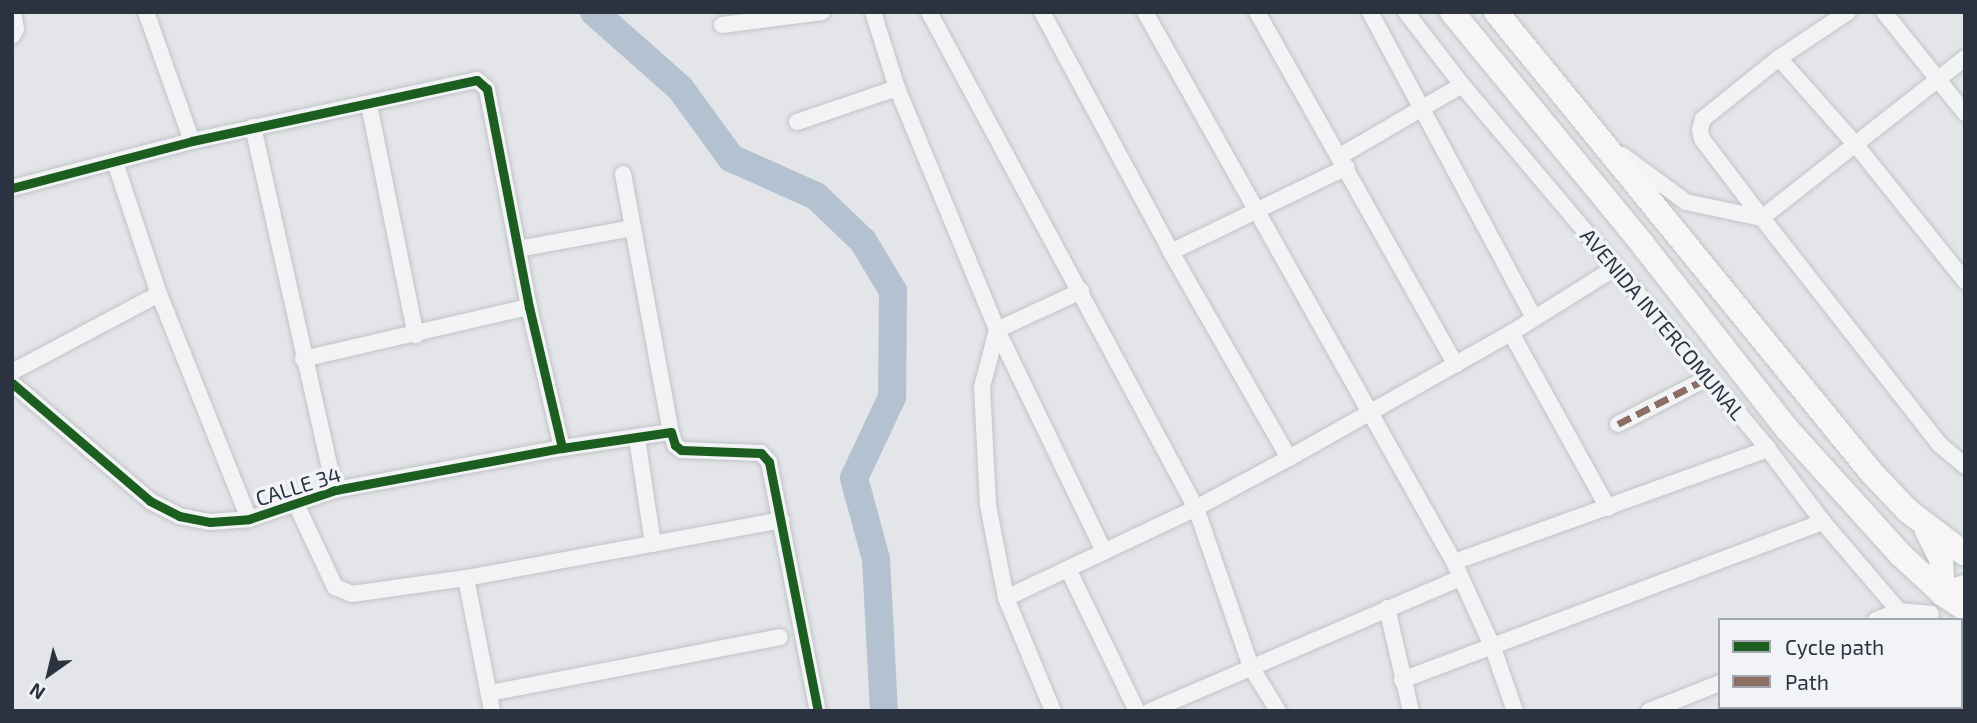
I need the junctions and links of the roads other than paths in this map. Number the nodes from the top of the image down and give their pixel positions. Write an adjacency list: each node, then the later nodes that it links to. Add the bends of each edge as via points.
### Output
1 (13, 12): 16 (street, via 16,29)
2 (146, 12): 28 (street)
3 (822, 12): 15 (street)
4 (873, 12): 21 (street)
5 (929, 12): 41 (street)
6 (1042, 12): 38 (street)
7 (1145, 12): 34 (street)
8 (1257, 12): 31 (street)
9 (1370, 12): 23 (street)
10 (1406, 12): 20 (street, AVENIDA INTERCOMUNAL)
11 (1452, 12): 77 (main road, AVENIDA INTERCOMUNAL, via 1787,429)
12 (1496, 12): 27 (main road)
13 (1848, 12): 17 (street)
14 (1884, 12): 19 (street)
15 (722, 25)
16 (12, 37)
17 (1779, 58): 29 (street); 35 (street, via 1703,120 1700,130 1702,139)
18 (1965, 58): 19 (street)
19 (1937, 79): 24 (street); 29 (street)
20 (1462, 85): 23 (street); 39 (street, AVENIDA INTERCOMUNAL)
21 (897, 88): 25 (street); 45 (street)
22 (369, 105): 26 (street); 37 (street, via 477,80 483,84); 47 (street)
23 (1421, 110): 31 (street); 44 (street)
24 (1965, 113)
25 (797, 122)
26 (253, 127): 28 (street); 48 (street)
27 (1602, 139): 35 (street, via 1686,202); 68 (main road, via 1871,472)
28 (192, 141): 30 (street)
29 (1856, 145): 35 (street); 40 (street)
30 (115, 162): 33 (street); 42 (street)
31 (1343, 162): 34 (street); 49 (street)
32 (623, 174): 36 (street)
33 (12, 188)
34 (1259, 212): 38 (street); 53 (street)
35 (1762, 218): 60 (street, via 1939,444)
36 (632, 228): 37 (street); 55 (street)
37 (518, 249): 43 (street)
38 (1171, 252): 59 (street)
39 (1615, 268): 44 (street); 51 (street, AVENIDA INTERCOMUNAL)
40 (1965, 281)
41 (1081, 291): 45 (street); 63 (street)
42 (159, 293): 50 (street); 65 (street)
43 (530, 307): 47 (street); 57 (street)
44 (1534, 318): 46 (street)
45 (997, 330): 70 (street); 76 (street, via 982,387 988,505)
46 (1511, 333): 49 (street); 64 (street)
47 (416, 334): 48 (street)
48 (303, 359): 61 (street)
49 (1455, 365): 53 (street)
50 (12, 372)
51 (1708, 378): 54 (street); 58 (street, AVENIDA INTERCOMUNAL)
52 (12, 383): 65 (street, CALLE 34, via 150,501 179,516 210,523)
53 (1370, 413): 59 (street); 72 (street)
54 (1618, 424)
55 (671, 432): 56 (street, CALLE 34); 66 (street, via 681,450 766,456)
56 (637, 438): 57 (street, CALLE 34); 69 (street)
57 (562, 448): 61 (street, CALLE 34)
58 (1768, 449): 64 (street); 67 (street, AVENIDA INTERCOMUNAL)
59 (1289, 458): 63 (street)
60 (1965, 466)
61 (335, 490): 62 (street, CALLE 34)
62 (296, 504): 65 (street, CALLE 34); 74 (street, via 335,587 343,593)
63 (1196, 508): 70 (street); 84 (street)
64 (1608, 508): 72 (street)
65 (249, 519)
66 (782, 520): 69 (street); 90 (street)
67 (1823, 522): 80 (street, AVENIDA INTERCOMUNAL); 83 (street)
68 (1923, 524): 71 (main road); 77 (main road, via 1941,559)
69 (653, 544): 74 (street)
70 (1104, 551): 73 (street)
71 (1965, 554)
72 (1454, 562): 75 (street)
73 (1068, 569): 76 (street); 92 (street)
74 (466, 578): 87 (street)
75 (1461, 578): 78 (street); 83 (street)
76 (1006, 598): 91 (street)
77 (1942, 604): 79 (main road, AVENIDA INTERCOMUNAL); 80 (street, AVENIDA INTERCOMUNAL)
78 (1387, 607): 84 (street); 85 (street)
79 (1965, 609)
80 (1899, 611): 81 (street)
81 (1881, 618)
82 (780, 637): 87 (street)
83 (1493, 648): 85 (street); 95 (street)
84 (1251, 667): 88 (street); 93 (street)
85 (1402, 680): 94 (street)
86 (1718, 683): 96 (street)
87 (490, 693): 89 (street)
88 (1159, 709)
89 (492, 711)
90 (817, 711)
91 (1053, 711)
92 (1137, 711)
93 (1278, 711)
94 (1411, 711)
95 (1515, 711)
96 (1650, 711)

